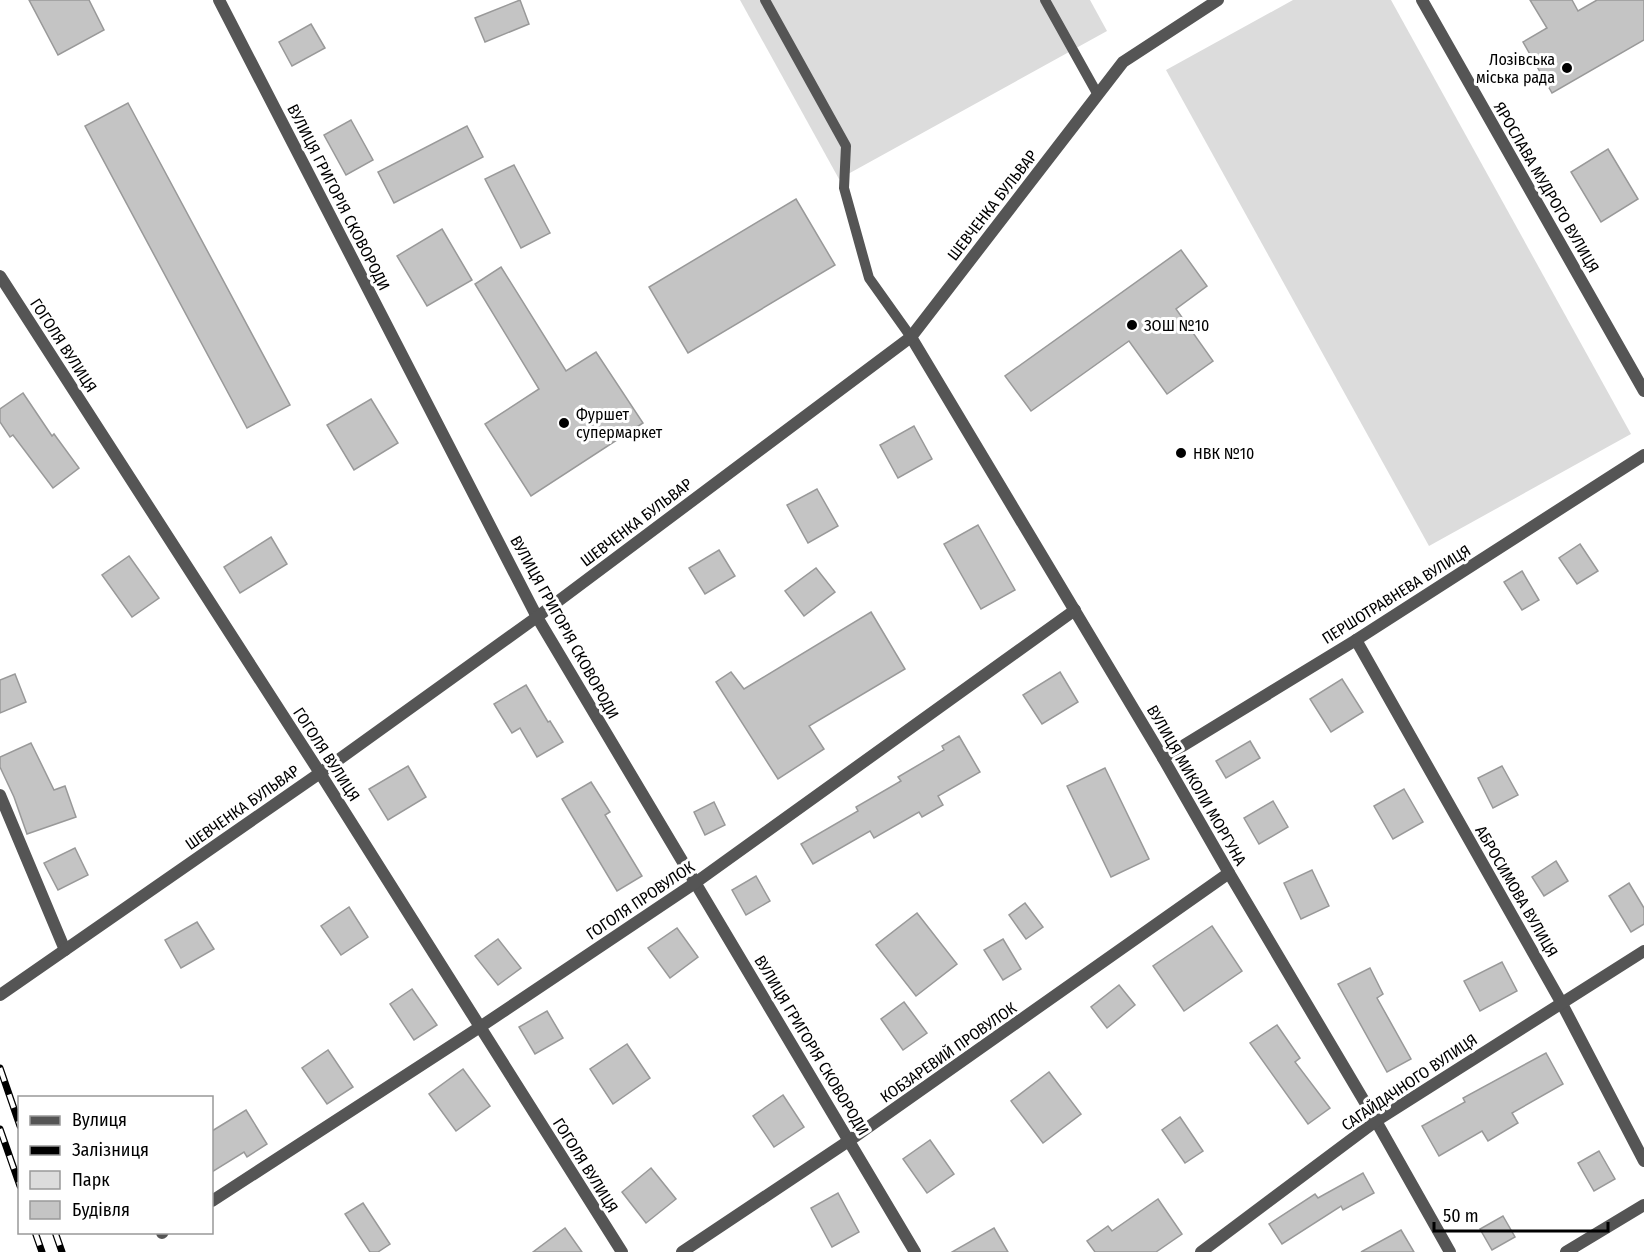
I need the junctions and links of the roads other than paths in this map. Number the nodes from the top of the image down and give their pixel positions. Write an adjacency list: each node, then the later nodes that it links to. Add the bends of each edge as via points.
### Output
1 (219, 0): 12 (street, ВУЛИЦЯ ГРИГОРІЯ СКОВОРОДИ)
2 (765, 0): 8 (lane, via 846,146 844,188 868,278)
3 (1045, 0): 6 (lane)
4 (1218, 0): 6 (street, ШЕВЧЕНКА БУЛЬВАР, via 1123,62)
5 (1422, 0): 9 (street, ЯРОСЛАВА МУДРОГО ВУЛИЦЯ)
6 (1098, 95): 8 (street, ШЕВЧЕНКА БУЛЬВАР)
7 (0, 276): 15 (street, ГОГОЛЯ ВУЛИЦЯ)
8 (911, 337): 11 (street, ВУЛИЦЯ МИКОЛИ МОРГУНА); 12 (street, ШЕВЧЕНКА БУЛЬВАР)
9 (1644, 391)
10 (1644, 455): 13 (street, ПЕРШОТРАВНЕВА ВУЛИЦЯ)
11 (1076, 610): 14 (street, ВУЛИЦЯ МИКОЛИ МОРГУНА); 18 (street, ГОГОЛЯ ПРОВУЛОК)
12 (537, 617): 15 (street, ШЕВЧЕНКА БУЛЬВАР); 18 (street, ВУЛИЦЯ ГРИГОРІЯ СКОВОРОДИ)
13 (1356, 640): 14 (street, ПЕРШОТРАВНЕВА ВУЛИЦЯ); 22 (street, АБРОСИМОВА ВУЛИЦЯ)
14 (1163, 758): 17 (street, ВУЛИЦЯ МИКОЛИ МОРГУНА)
15 (320, 773): 19 (street, ШЕВЧЕНКА БУЛЬВАР); 23 (street, ГОГОЛЯ ВУЛИЦЯ)
16 (0, 795): 19 (street)
17 (1229, 873): 24 (street, ВУЛИЦЯ МИКОЛИ МОРГУНА); 25 (street, КОБЗАРЕВИЙ ПРОВУЛОК)
18 (695, 883): 23 (street, ГОГОЛЯ ПРОВУЛОК); 25 (street, ВУЛИЦЯ ГРИГОРІЯ СКОВОРОДИ)
19 (65, 950): 21 (street, ШЕВЧЕНКА БУЛЬВАР)
20 (1644, 951): 22 (street, САГАЙДАЧНОГО ВУЛИЦЯ)
21 (4, 992)
22 (1561, 1002): 24 (street, САГАЙДАЧНОГО ВУЛИЦЯ); 26 (street, АБРОСИМОВА ВУЛИЦЯ)
23 (480, 1027): 27 (street, ГОГОЛЯ ПРОВУЛОК); 29 (street, ГОГОЛЯ ВУЛИЦЯ)
24 (1376, 1121): 32 (street, САГАЙДАЧНОГО ВУЛИЦЯ); 33 (street, ВУЛИЦЯ МИКОЛИ МОРГУНА)
25 (850, 1140): 30 (street, КОБЗАРЕВИЙ ПРОВУЛОК); 31 (street, ВУЛИЦЯ ГРИГОРІЯ СКОВОРОДИ)
26 (1644, 1161)
27 (213, 1200)
28 (1644, 1205): 34 (street)
29 (622, 1252)
30 (682, 1252)
31 (915, 1252)
32 (1201, 1252)
33 (1450, 1252)
34 (1566, 1252)

